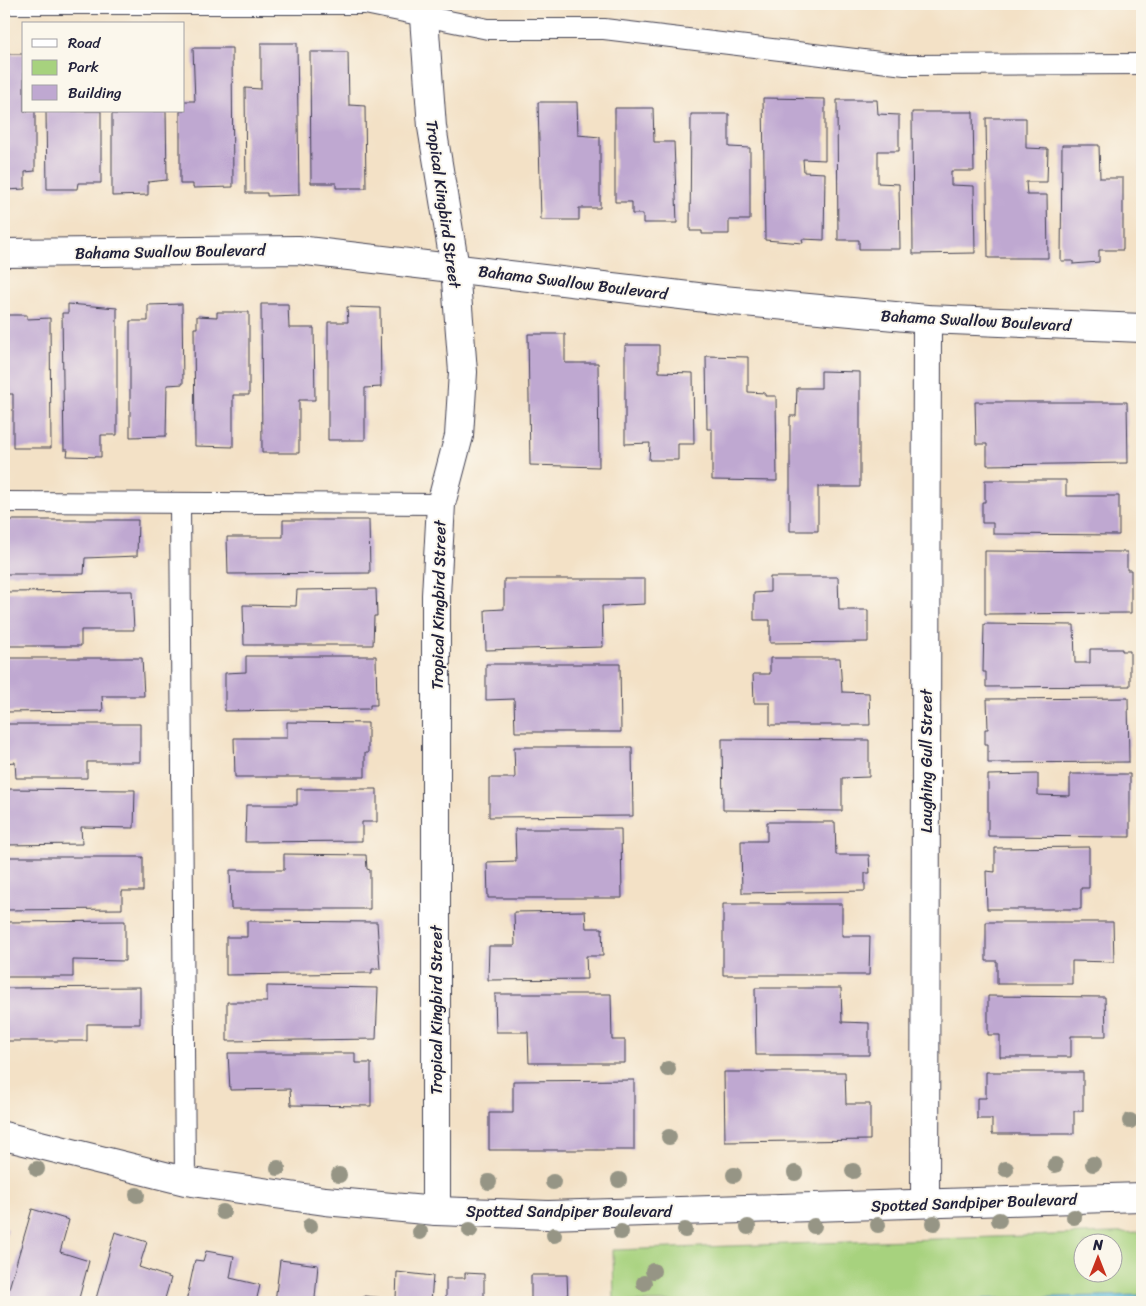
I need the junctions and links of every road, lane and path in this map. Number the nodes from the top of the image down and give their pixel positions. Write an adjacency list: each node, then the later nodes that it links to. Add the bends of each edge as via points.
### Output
1 (4, 4): 2 (lane, via 365,4)
2 (423, 10): 3 (lane, via 488,29 604,29 905,65); 5 (street, Tropical Kingbird Street, via 432,127)
3 (1142, 64)
4 (4, 253): 5 (street, Bahama Swallow Boulevard, via 298,250)
5 (456, 268): 6 (street, Bahama Swallow Boulevard, via 723,300); 10 (street, Tropical Kingbird Street, via 463,372 459,436)
6 (927, 319): 7 (street, Bahama Swallow Boulevard); 14 (street, Laughing Gull Street)
7 (1142, 328)
8 (4, 502): 9 (lane)
9 (180, 503): 10 (lane); 12 (lane)
10 (441, 504): 15 (street, Tropical Kingbird Street, via 436,595)
11 (4, 1136): 12 (street, Spotted Sandpiper Boulevard)
12 (186, 1181): 15 (street, Spotted Sandpiper Boulevard, via 325,1201)
13 (1142, 1196): 14 (street, Spotted Sandpiper Boulevard)
14 (925, 1203): 15 (street, Spotted Sandpiper Boulevard, via 548,1215)
15 (436, 1211)

